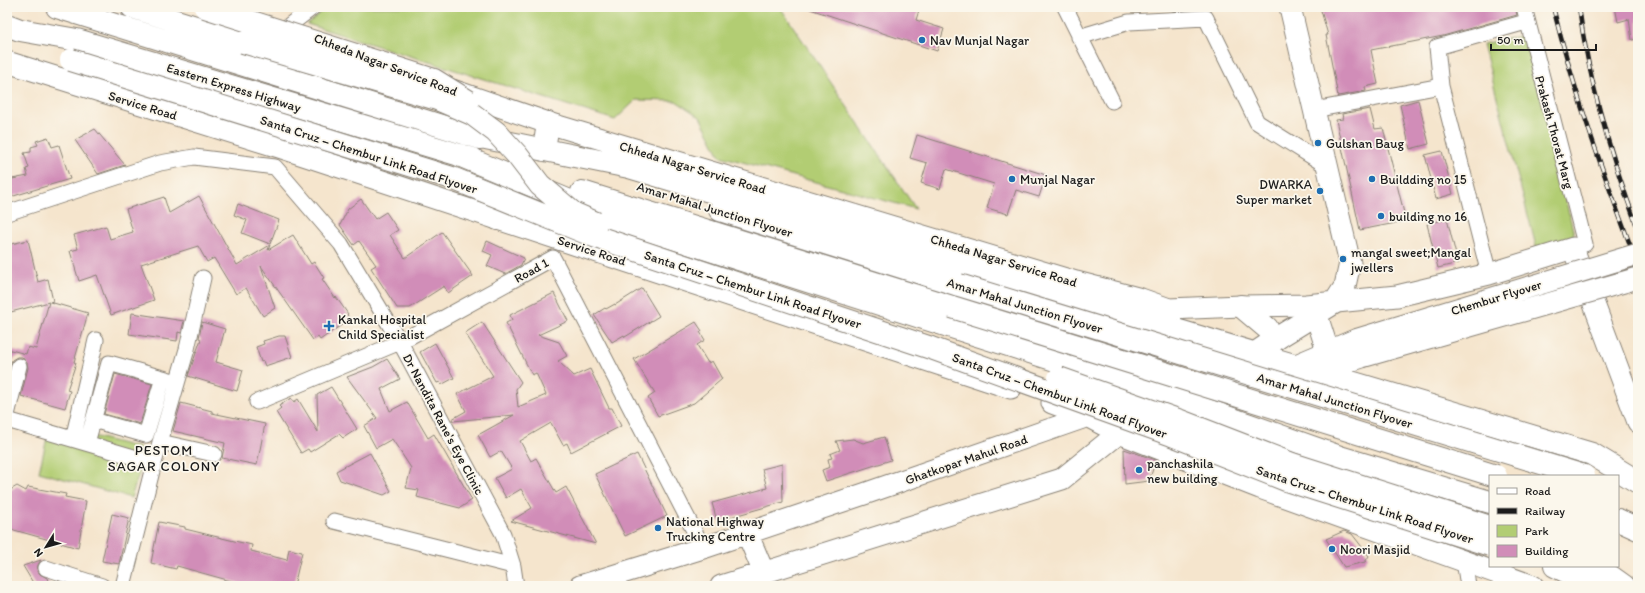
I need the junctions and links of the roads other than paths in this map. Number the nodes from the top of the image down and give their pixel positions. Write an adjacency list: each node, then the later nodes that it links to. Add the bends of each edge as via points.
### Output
1 (57, 7): 19 (highway, Eastern Express Highway)
2 (132, 7): 18 (highway, Santa Cruz – Chembur Link Road Flyover, bridge, via 437,100 472,114)
3 (205, 7): 18 (highway, bridge, via 434,80 474,105)
4 (223, 7): 11 (street, Chheda Nagar Service Road)
5 (313, 7): 11 (street)
6 (1065, 7): 12 (street)
7 (1290, 7): 16 (street)
8 (1524, 7): 9 (street, Prakash Thorat Marg)
9 (1526, 22): 14 (street, via 1437,47); 27 (street, Prakash Thorat Marg, via 1585,244)
10 (14, 27): 21 (highway, Eastern Express Highway, via 77,40); 72 (highway, Santa Cruz – Chembur Link Road Flyover, bridge, via 71,60 452,178 594,236 931,348 1172,435 1286,480)
11 (287, 27): 17 (street, Chheda Nagar Service Road, via 306,32 408,75)
12 (1079, 37): 15 (street); 23 (street, via 1130,22 1206,18 1257,122)
13 (7, 62): 22 (street, Service Road)
14 (1441, 86): 16 (street); 29 (street)
15 (1112, 101)
16 (1314, 110): 23 (street)
17 (548, 123): 20 (highway); 34 (street, Chheda Nagar Service Road, via 1076,282 1141,299)
18 (496, 132): 68 (highway, Santa Cruz – Chembur Link Road Flyover, bridge, via 540,185 573,213 610,229 934,335 1178,420 1292,464)
19 (466, 134): 20 (highway); 61 (highway, Amar Mahal Junction Flyover, bridge)
20 (544, 150): 34 (highway, via 636,170)
21 (459, 155): 24 (highway); 60 (highway, Amar Mahal Junction Flyover, bridge)
22 (277, 157): 25 (street, via 194,157 167,161); 26 (street, Service Road); 38 (street, Dr Nandita Rane's Eye Clinic, via 341,244)
23 (1327, 166): 33 (street, via 1350,263 1344,286)
24 (511, 177): 26 (highway); 45 (highway, via 613,219)
25 (7, 213)
26 (498, 219): 51 (street, Service Road, via 1005,386)
27 (1573, 248): 29 (street); 54 (street)
28 (1638, 254): 39 (street, Chembur Flyover, bridge)
29 (1489, 274): 33 (street, via 1398,296)
30 (203, 278): 46 (street, via 187,349)
31 (1638, 278): 39 (street, Chembur Flyover, bridge)
32 (1241, 306): 33 (street); 34 (street); 35 (highway)
33 (1319, 307): 35 (highway); 40 (highway, via 1282,335); 41 (highway)
34 (1162, 317): 36 (highway); 45 (street)
35 (1267, 328): 40 (highway)
36 (1189, 335): 40 (highway); 47 (street)
37 (96, 340): 56 (street)
38 (400, 342): 48 (street, Road 1); 73 (street, Road 1, via 553,258); 75 (street, Dr Nandita Rane's Eye Clinic, via 503,534)
39 (1358, 349): 41 (street, Ghatkopar Mahul Road); 44 (street)
40 (1244, 351): 42 (highway)
41 (1328, 352): 42 (street, Ghatkopar Mahul Road)
42 (1296, 365): 44 (highway); 47 (street, Ghatkopar Mahul Road)
43 (20, 366): 50 (street)
44 (1319, 373): 49 (street); 62 (highway, via 1592,454)
45 (1116, 379): 47 (highway); 51 (street)
46 (170, 380): 53 (street, via 146,435); 53 (street, via 109,363); 57 (street)
47 (1152, 394): 49 (highway); 51 (street, Ghatkopar Mahul Road); 55 (street)
48 (257, 402)
49 (1193, 404): 55 (street); 65 (highway, via 1343,458)
50 (7, 415)
51 (1087, 416): 55 (street, Service Road); 71 (street, Ghatkopar Mahul Road)
52 (7, 420): 56 (street)
53 (93, 420): 56 (street)
54 (1638, 422)
55 (1119, 433): 74 (street, Service Road, via 1260,488); 79 (street, via 1062,479)
56 (80, 441): 59 (street)
57 (160, 442): 58 (street); 59 (street)
58 (214, 454)
59 (154, 463): 81 (street)
60 (1493, 475)
61 (1581, 475)
62 (1638, 482)
63 (1619, 484): 64 (highway)
64 (1638, 488)
65 (1489, 502)
66 (334, 521): 75 (street)
67 (1619, 521): 70 (highway)
68 (1489, 527)
69 (1619, 530): 70 (highway)
70 (1638, 531)
71 (747, 533): 73 (street, Ghatkopar Mahul Road); 79 (street)
72 (1489, 545)
73 (703, 548): 83 (street, Ghatkopar Mahul Road)
74 (1464, 561): 85 (street); 86 (street, Service Road)
75 (513, 566): 82 (street, Dr Nandita Rane's Eye Clinic)
76 (1557, 567): 87 (highway)
77 (1595, 567): 88 (highway)
78 (46, 568): 80 (street)
79 (764, 573): 84 (street)
80 (102, 586)
81 (123, 586)
82 (516, 586)
83 (580, 586)
84 (721, 586)
85 (1468, 586)
86 (1533, 586)
87 (1595, 586)
88 (1624, 586)

